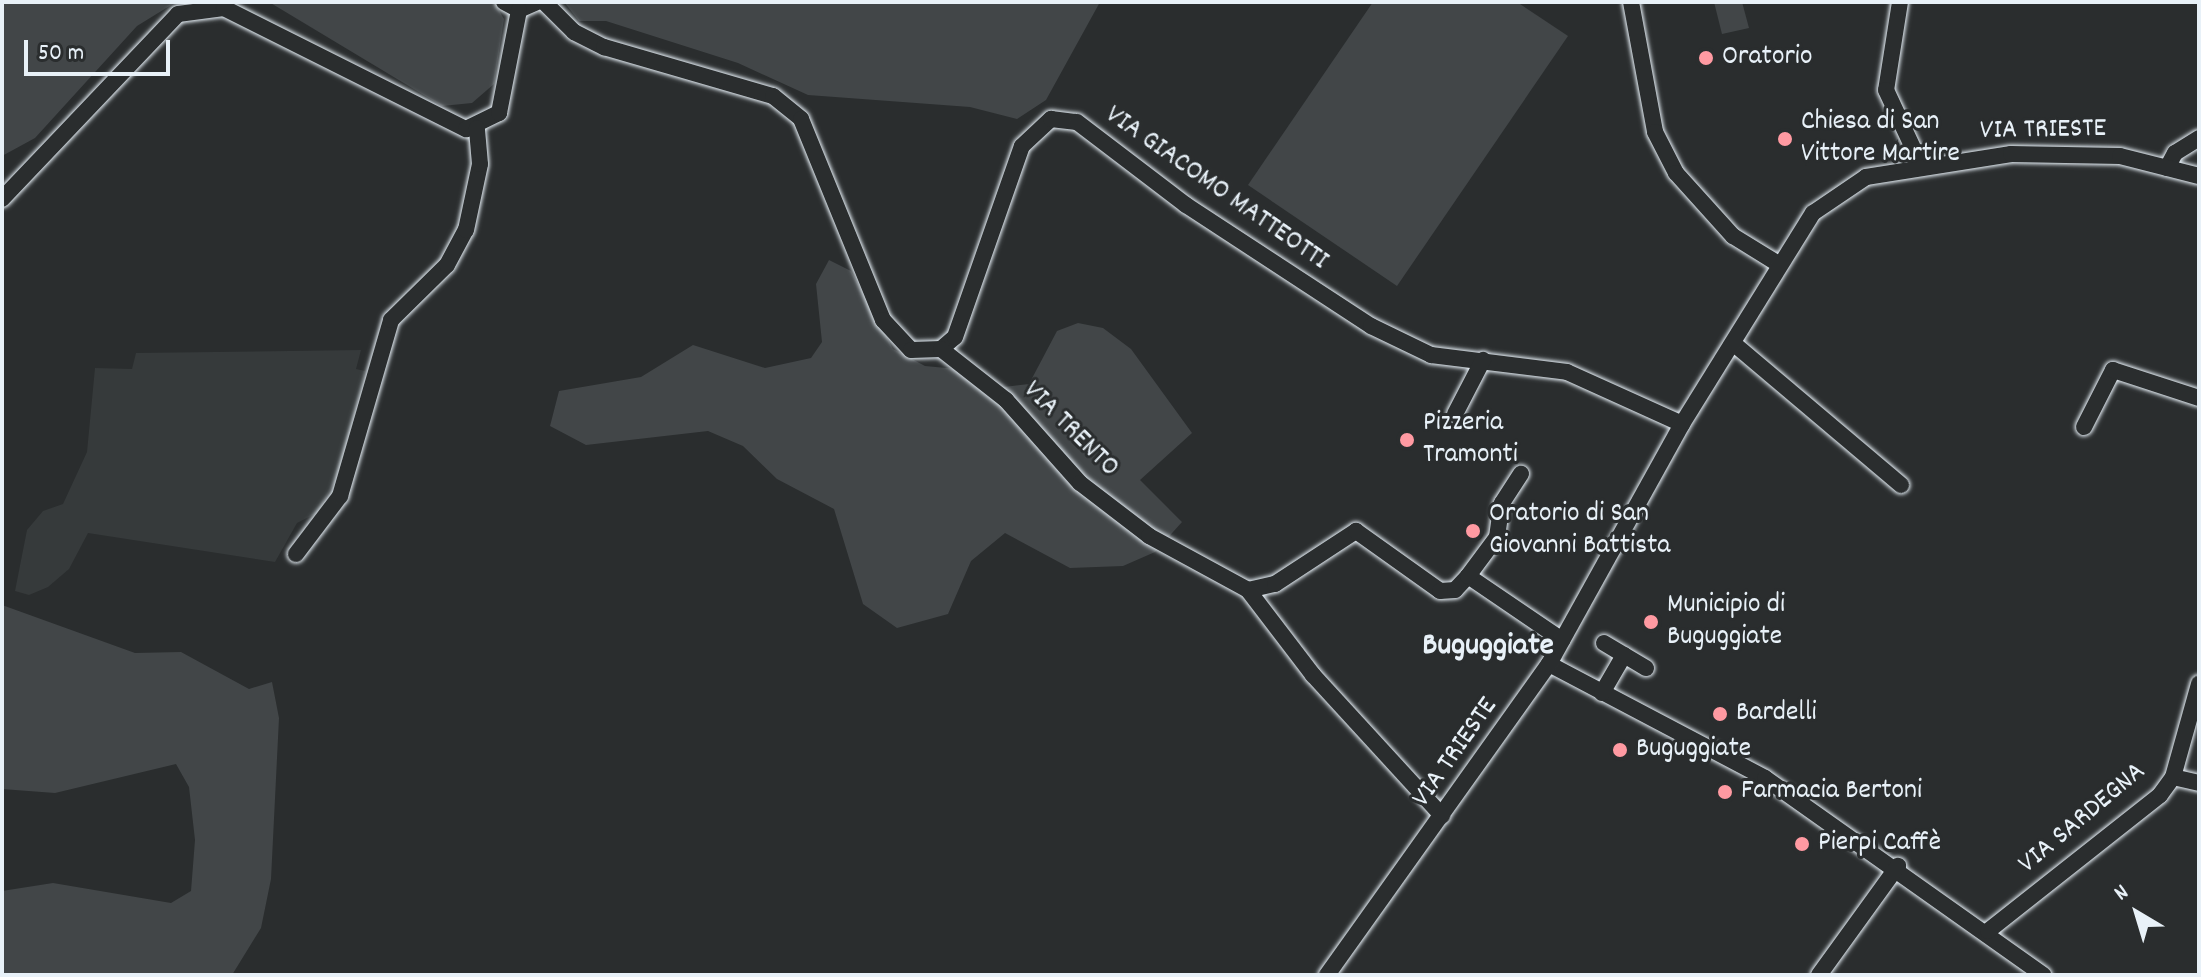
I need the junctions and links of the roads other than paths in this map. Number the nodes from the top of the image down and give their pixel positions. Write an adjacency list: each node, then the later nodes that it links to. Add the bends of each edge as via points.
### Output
1 (537, 2): 5 (street)
2 (544, 2): 14 (street, via 574,32 604,47 773,96 801,119 883,320 911,350)
3 (1631, 2): 12 (street, via 1651,119 1676,173 1733,236)
4 (1900, 2): 8 (street, via 1886,90)
5 (511, 6): 6 (street, via 508,86 499,113)
6 (477, 128): 11 (street, via 455,125 244,17 199,7 159,28); 22 (street, via 480,164 466,230 447,265 391,320 344,488)
7 (2199, 138): 9 (street, via 2175,153)
8 (1920, 163): 9 (street, VIA TRIESTE, via 2068,153); 12 (street, VIA TRIESTE, via 1838,190 1813,213)
9 (2167, 168): 10 (street, VIA TRIESTE)
10 (2199, 176)
11 (2, 199)
12 (1780, 265): 13 (street, VIA TRIESTE)
13 (1733, 343): 18 (street, VIA TRIESTE); 21 (street)
14 (941, 349): 15 (street, VIA GIACOMO MATTEOTTI, via 955,337 1022,146 1051,119 1077,122 1186,205 1371,326 1431,355); 24 (street, VIA TRENTO, via 1006,400 1080,483 1149,536)
15 (1483, 360): 17 (street); 18 (street, VIA GIACOMO MATTEOTTI, via 1567,372)
16 (2199, 398): 19 (street, via 2113,370)
17 (1455, 414)
18 (1682, 424): 25 (street, VIA TRIESTE)
19 (2084, 427)
20 (1521, 474): 23 (street, via 1502,503 1497,537)
21 (1901, 485)
22 (296, 554)
23 (1468, 576): 24 (street, via 1455,590 1440,591 1356,531 1275,584); 25 (street)
24 (1248, 590): 34 (street, VIA TRENTO, via 1313,675)
25 (1562, 640): 28 (street, VIA TRIESTE)
26 (1604, 643): 27 (street)
27 (1624, 655): 29 (street); 31 (street)
28 (1549, 664): 31 (street); 34 (street, VIA TRIESTE)
29 (1646, 668)
30 (2199, 684): 32 (street, VIA SARDEGNA)
31 (1602, 693): 35 (street, via 1765,778)
32 (2173, 777): 33 (street); 36 (street, VIA SARDEGNA, via 2160,795)
33 (2199, 783)
34 (1442, 816): 37 (street, VIA TRIESTE)
35 (1898, 866): 36 (street); 38 (street)
36 (1988, 931): 39 (street)
37 (1327, 975)
38 (1819, 975)
39 (2043, 975)

